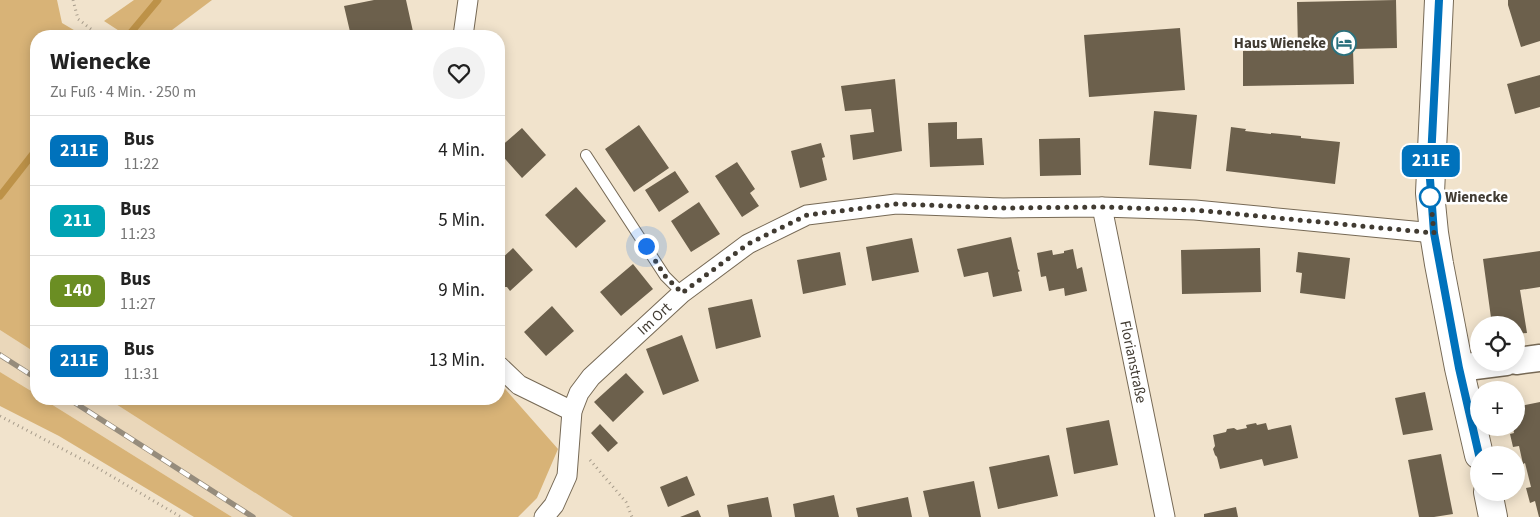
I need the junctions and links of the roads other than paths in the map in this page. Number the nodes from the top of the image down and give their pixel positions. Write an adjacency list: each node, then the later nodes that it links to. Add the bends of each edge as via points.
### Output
1 (468, 0): 3 (street)
2 (1439, 0): 6 (main road, via 1430,174)
3 (464, 30)
4 (586, 154): 7 (lane, via 665,276)
5 (1102, 207): 6 (street, Im Ort, via 1195,210); 7 (street, Im Ort, via 896,204 807,215 748,244); 17 (street, Florianstraße)
6 (1434, 233): 11 (main road)
7 (682, 293): 13 (street, Im Ort, via 591,377 579,393)
8 (1540, 358): 9 (street)
9 (1525, 360)
10 (1470, 367): 11 (street)
11 (1459, 368): 14 (main road)
12 (505, 371): 13 (street, via 519,384)
13 (572, 411): 16 (street, Im Ort, via 567,476 554,505)
14 (1477, 446)
15 (1490, 501): 18 (main road)
16 (544, 517)
17 (1165, 517)
18 (1493, 517)

